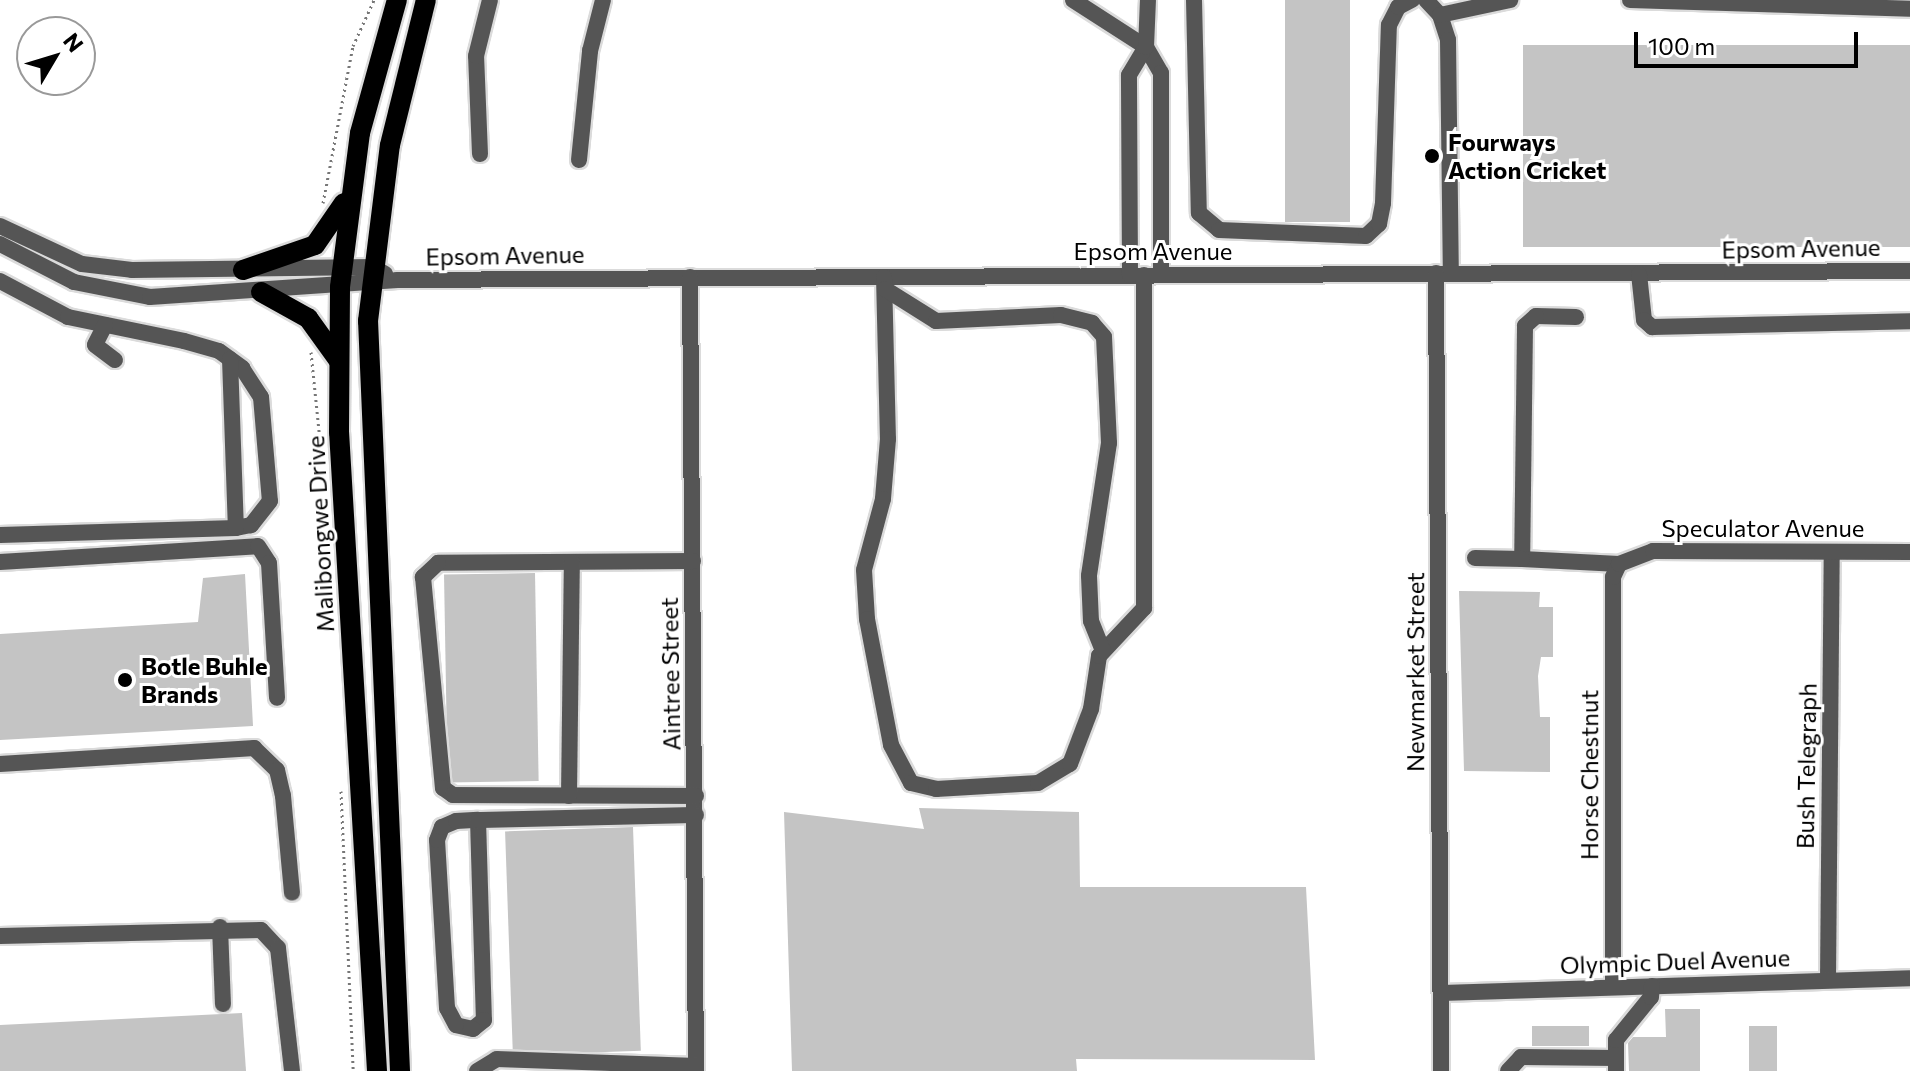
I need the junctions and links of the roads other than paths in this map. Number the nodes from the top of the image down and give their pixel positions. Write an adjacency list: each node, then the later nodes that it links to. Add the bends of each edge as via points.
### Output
1 (397, 0): 17 (main road, Malibongwe Drive)
2 (426, 0): 25 (main road, via 390,145)
3 (490, 0): 15 (street, via 476,56)
4 (603, 0): 16 (street, via 590,51)
5 (1073, 0): 14 (street)
6 (1148, 0): 14 (street)
7 (1194, 0): 8 (street, via 1199,213 1219,230 1366,236 1379,224 1383,203 1389,25 1398,7)
8 (1412, 0)
9 (1426, 0): 13 (street)
10 (1510, 0): 13 (street)
11 (1630, 0): 12 (street)
12 (1910, 9)
13 (1440, 15): 22 (street, Newmarket Street, via 1448,40)
14 (1146, 47): 24 (street, via 1163,87); 24 (street, via 1129,75)
15 (480, 154)
16 (579, 160)
17 (350, 192): 20 (main road, via 315,245); 26 (main road, Malibongwe Drive)
18 (0, 226): 20 (street, via 82,264)
19 (0, 244): 30 (street, via 104,291 150,297)
20 (243, 270): 26 (street)
21 (1910, 271): 23 (street, Epsom Avenue)
22 (1443, 273): 23 (street, Epsom Avenue); 24 (street, Epsom Avenue); 61 (street, Newmarket Street)
23 (1639, 274): 32 (street, via 1644,320 1652,327)
24 (1145, 275): 29 (street, Epsom Avenue); 47 (street, via 1147,592 1138,617)
25 (372, 276): 26 (street); 27 (street, Epsom Avenue); 67 (main road, via 368,435)
26 (341, 277): 30 (street); 36 (main road, Malibongwe Drive)
27 (690, 277): 29 (street, Epsom Avenue); 43 (street, Aintree Street)
28 (0, 281): 33 (street, via 68,317)
29 (885, 283): 47 (street, via 936,321 1061,315 1092,323 1104,337 1109,443 1089,576 1091,621); 47 (street, via 888,439 883,499 864,570 891,745 903,773 911,783 936,789 1038,783 1059,773 1078,752)
30 (261, 292): 36 (main road, via 308,318)
31 (1576, 317): 42 (street, via 1536,316 1525,326)
32 (1910, 321)
33 (105, 325): 34 (street, via 184,341); 35 (street, via 95,345)
34 (230, 359): 37 (street); 37 (street, via 255,382 261,397 270,501 258,520)
35 (115, 360)
36 (339, 361): 66 (main road, Malibongwe Drive)
37 (236, 528): 38 (street)
38 (0, 535)
39 (1910, 552): 40 (street, Speculator Avenue)
40 (1832, 553): 46 (street, Speculator Avenue, via 1653,551); 58 (street, Bush Telegraph)
41 (1475, 558): 42 (street)
42 (1522, 559): 46 (street)
43 (693, 561): 45 (street); 51 (street, Aintree Street)
44 (0, 562): 48 (street, via 258,546 269,563)
45 (572, 562): 50 (street); 50 (street, via 438,563 423,577 443,788 453,795)
46 (1619, 564): 60 (street, Horse Chestnut, via 1613,577)
47 (1103, 651)
48 (277, 698)
49 (0, 764): 54 (street, via 254,748 277,770)
50 (569, 796): 51 (street)
51 (696, 796): 52 (street, Aintree Street)
52 (696, 815): 53 (street); 64 (street, Aintree Street)
53 (478, 820): 53 (street, via 484,1020 473,1029 456,1025 447,1008 437,840 446,824)
54 (292, 893)
55 (220, 927): 56 (street); 62 (street); 65 (street, via 261,930 278,948)
56 (0, 936)
57 (1910, 978): 58 (street, Olympic Duel Avenue)
58 (1828, 980): 59 (street, Olympic Duel Avenue)
59 (1652, 986): 60 (street, Olympic Duel Avenue); 63 (street, via 1651,997 1620,1031)
60 (1613, 987): 61 (street, Olympic Duel Avenue)
61 (1442, 993): 69 (street, Newmarket Street)
62 (223, 1004)
63 (1616, 1064): 70 (street, via 1521,1057)
64 (696, 1068): 68 (street, via 497,1059)
65 (292, 1071)
66 (377, 1071)
67 (400, 1071)
68 (477, 1071)
69 (1441, 1071)
70 (1508, 1071)

